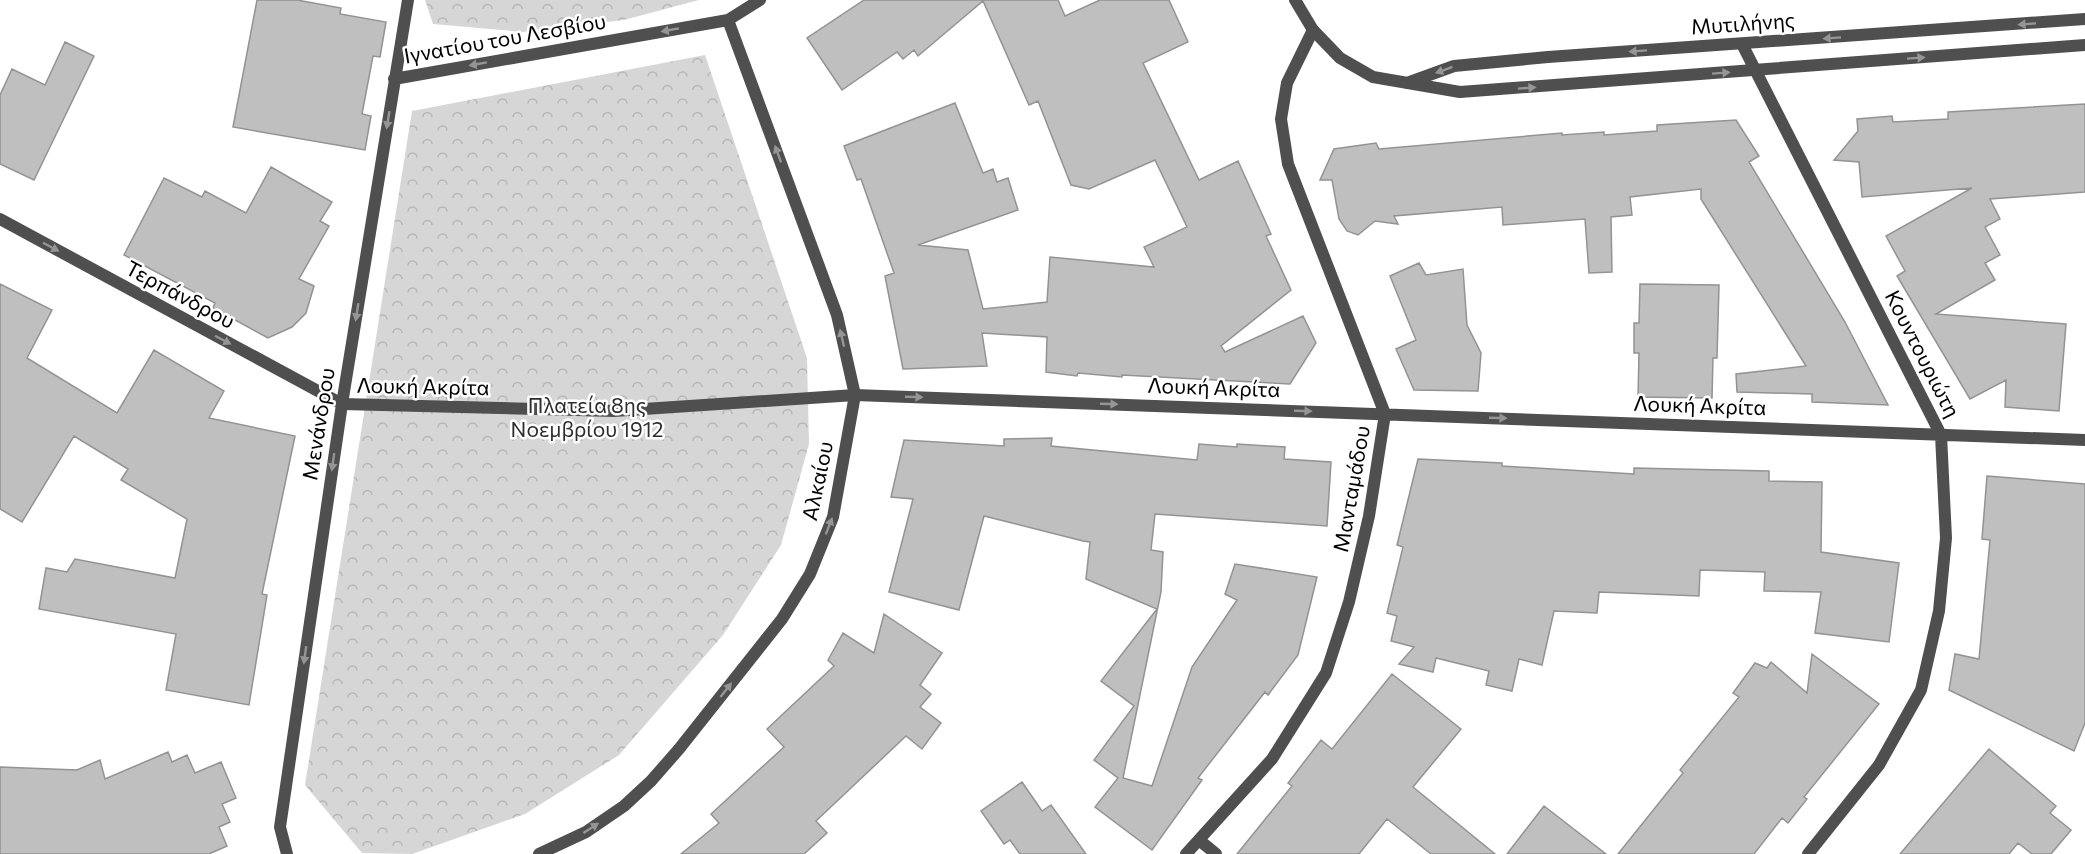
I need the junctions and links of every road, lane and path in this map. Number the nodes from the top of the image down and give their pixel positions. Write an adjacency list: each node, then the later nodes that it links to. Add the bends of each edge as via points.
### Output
1 (408, 0): 10 (street, Μενάνδρου)
2 (760, 0): 5 (street, Ιγνατίου του Λεσβίου)
3 (1295, 0): 6 (street)
4 (2085, 19): 7 (street, Μυτιλήνης, one-way to 7)
5 (728, 20): 10 (street, Ιγνατίου του Λεσβίου, one-way to 10); 13 (street, Αλκαίου, one-way to 5, via 837,315)
6 (1313, 30): 11 (street, Μυτιλήνης, via 1340,58 1373,77); 15 (street, Μανταμάδου, via 1287,83 1281,118 1288,164)
7 (1742, 44): 9 (street, Κουντουριώτη); 11 (street, Μυτιλήνης, one-way to 11, via 1454,66)
8 (2085, 45): 9 (street, Μυτιλήνης, one-way to 8)
9 (1755, 71): 11 (street, Μυτιλήνης, one-way to 9, via 1460,92); 16 (street, Κουντουριώτη)
10 (394, 79): 14 (street, Μενάνδρου, one-way to 14)
11 (1406, 83)
12 (0, 219): 14 (street, Τερπάνδρου, one-way to 14)
13 (855, 395): 14 (street, Λουκή Ακρίτα, via 614,411); 15 (street, Λουκή Ακρίτα, one-way to 15); 20 (street, Αλκαίου, one-way to 13, via 586,832 624,806 651,781 782,619 810,574 833,517)
14 (342, 404): 19 (street, Μενάνδρου, one-way to 19, via 280,827)
15 (1385, 414): 16 (street, Λουκή Ακρίτα, one-way to 16); 18 (street, Μανταμάδου, via 1369,516 1349,602 1326,673 1272,759)
16 (1941, 435): 17 (street, Λουκή Ακρίτα); 23 (street, Κουντουριώτη, via 1946,538 1939,611 1921,690 1879,765)
17 (2085, 440)
18 (1199, 840): 21 (street, Μανταμάδου); 22 (street)
19 (287, 854)
20 (538, 854)
21 (1186, 854)
22 (1216, 854)
23 (1808, 854)

